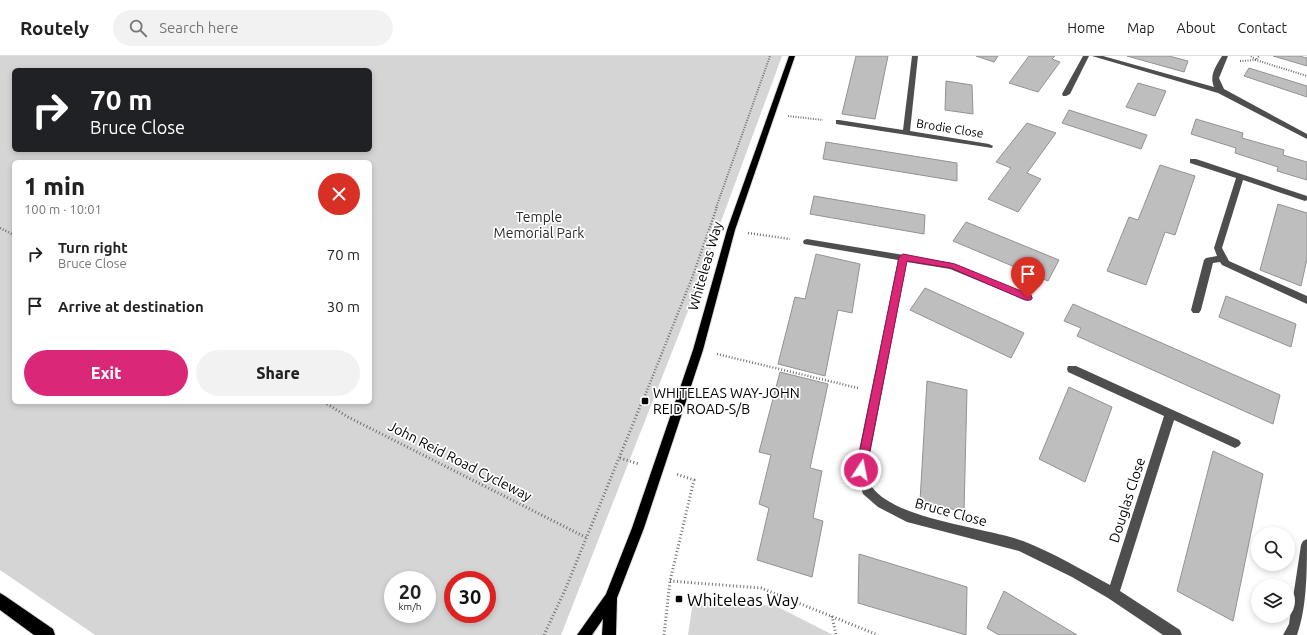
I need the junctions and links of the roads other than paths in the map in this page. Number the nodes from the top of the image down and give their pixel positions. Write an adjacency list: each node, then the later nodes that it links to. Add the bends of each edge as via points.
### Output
1 (792, 56): 26 (main road, Whiteleas Way, via 731,230 698,350 638,528)
2 (915, 56): 9 (street, Brodie Close)
3 (1086, 56): 7 (street)
4 (1095, 56): 6 (street)
5 (1223, 59): 6 (street, via 1214,78)
6 (1221, 91): 10 (street)
7 (1066, 94)
8 (839, 122): 9 (street, Brodie Close)
9 (906, 133): 11 (street, Brodie Close)
10 (1307, 137)
11 (989, 146)
12 (1194, 161): 13 (street)
13 (1240, 177): 14 (street); 17 (street, via 1218,248)
14 (1305, 198)
15 (807, 242): 16 (street)
16 (903, 257): 18 (street, via 952,266); 25 (street, Bruce Close, via 861,470 867,490 882,503 911,518 1021,546)
17 (1223, 259): 19 (street, via 1225,263 1247,274); 20 (street, via 1209,260)
18 (1028, 298)
19 (1307, 300)
20 (1196, 310)
21 (1072, 369): 22 (street)
22 (1170, 414): 23 (street); 25 (street, Douglas Close)
23 (1235, 444)
24 (1307, 545): 32 (street, via 1295,625)
25 (1113, 594): 31 (street, Bruce Close)
26 (611, 598): 29 (main road, Whiteleas Way); 30 (main road, Whiteleas Way)
27 (0, 601): 28 (highway)
28 (47, 635)
29 (584, 635)
30 (609, 635)
31 (1175, 635)
32 (1290, 635)

